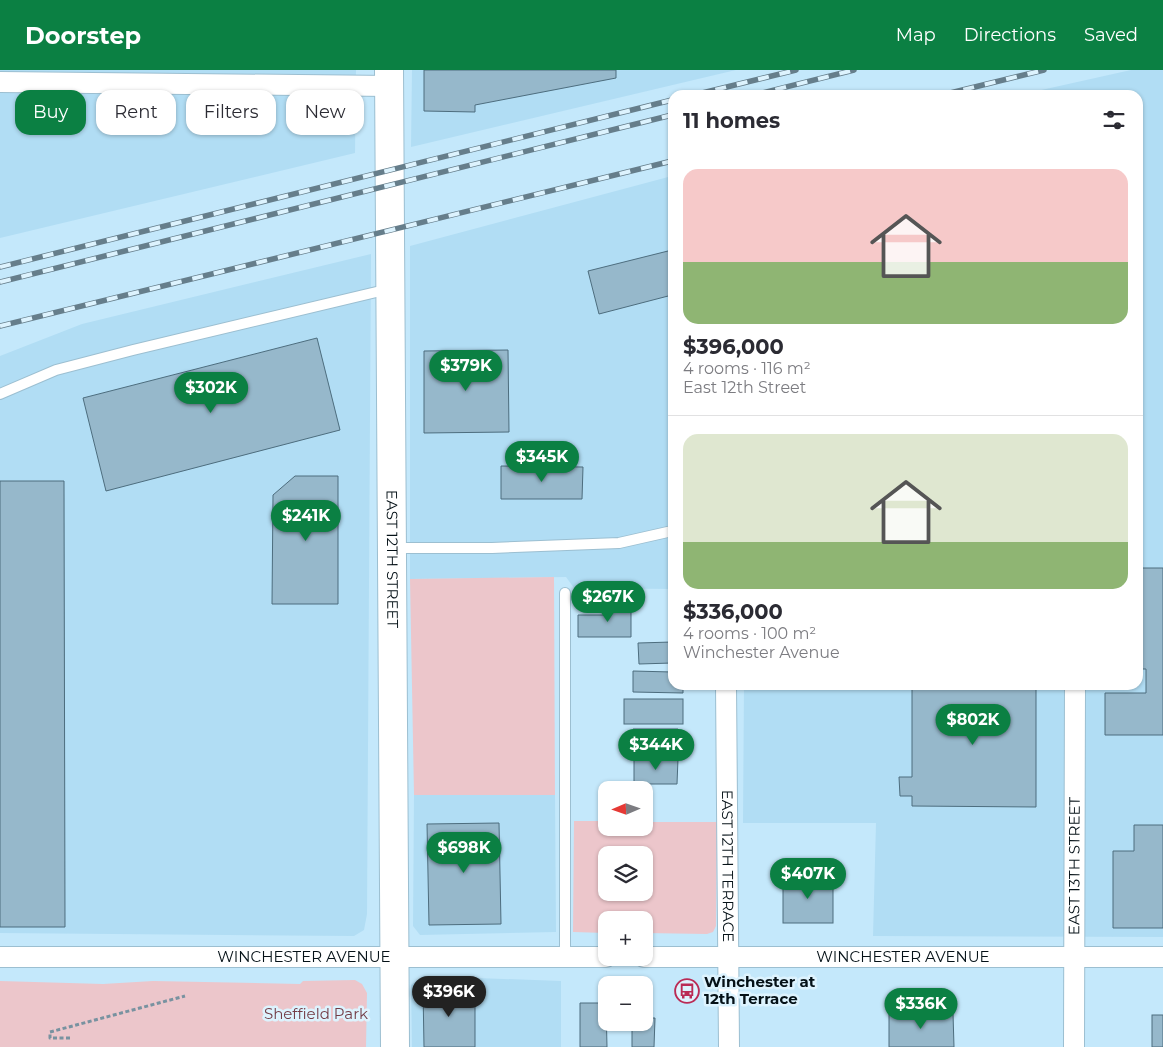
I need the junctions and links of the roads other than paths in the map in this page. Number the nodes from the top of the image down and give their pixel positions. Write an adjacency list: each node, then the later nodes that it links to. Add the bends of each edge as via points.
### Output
1 (389, 78): 2 (street); 3 (street, EAST 12TH STREET)
2 (0, 82)
3 (390, 289): 4 (lane, via 56,370); 6 (street, EAST 12TH STREET)
4 (0, 394)
5 (668, 532): 6 (lane, via 619,543)
6 (392, 548): 11 (street, EAST 12TH STREET)
7 (565, 594): 12 (lane)
8 (726, 690): 15 (street, EAST 12TH TERRACE)
9 (1075, 690): 16 (street, EAST 13TH STREET)
10 (0, 957): 11 (street, WINCHESTER AVENUE)
11 (395, 957): 12 (street, WINCHESTER AVENUE); 18 (street, EAST 12TH STREET)
12 (565, 957): 13 (street, WINCHESTER AVENUE)
13 (598, 957)
14 (653, 957): 15 (street, WINCHESTER AVENUE)
15 (729, 957): 16 (street, WINCHESTER AVENUE); 19 (street, EAST 12TH TERRACE)
16 (1073, 957): 17 (street, WINCHESTER AVENUE); 20 (street, EAST 13TH STREET)
17 (1163, 957)
18 (395, 1047)
19 (728, 1047)
20 (1074, 1047)

